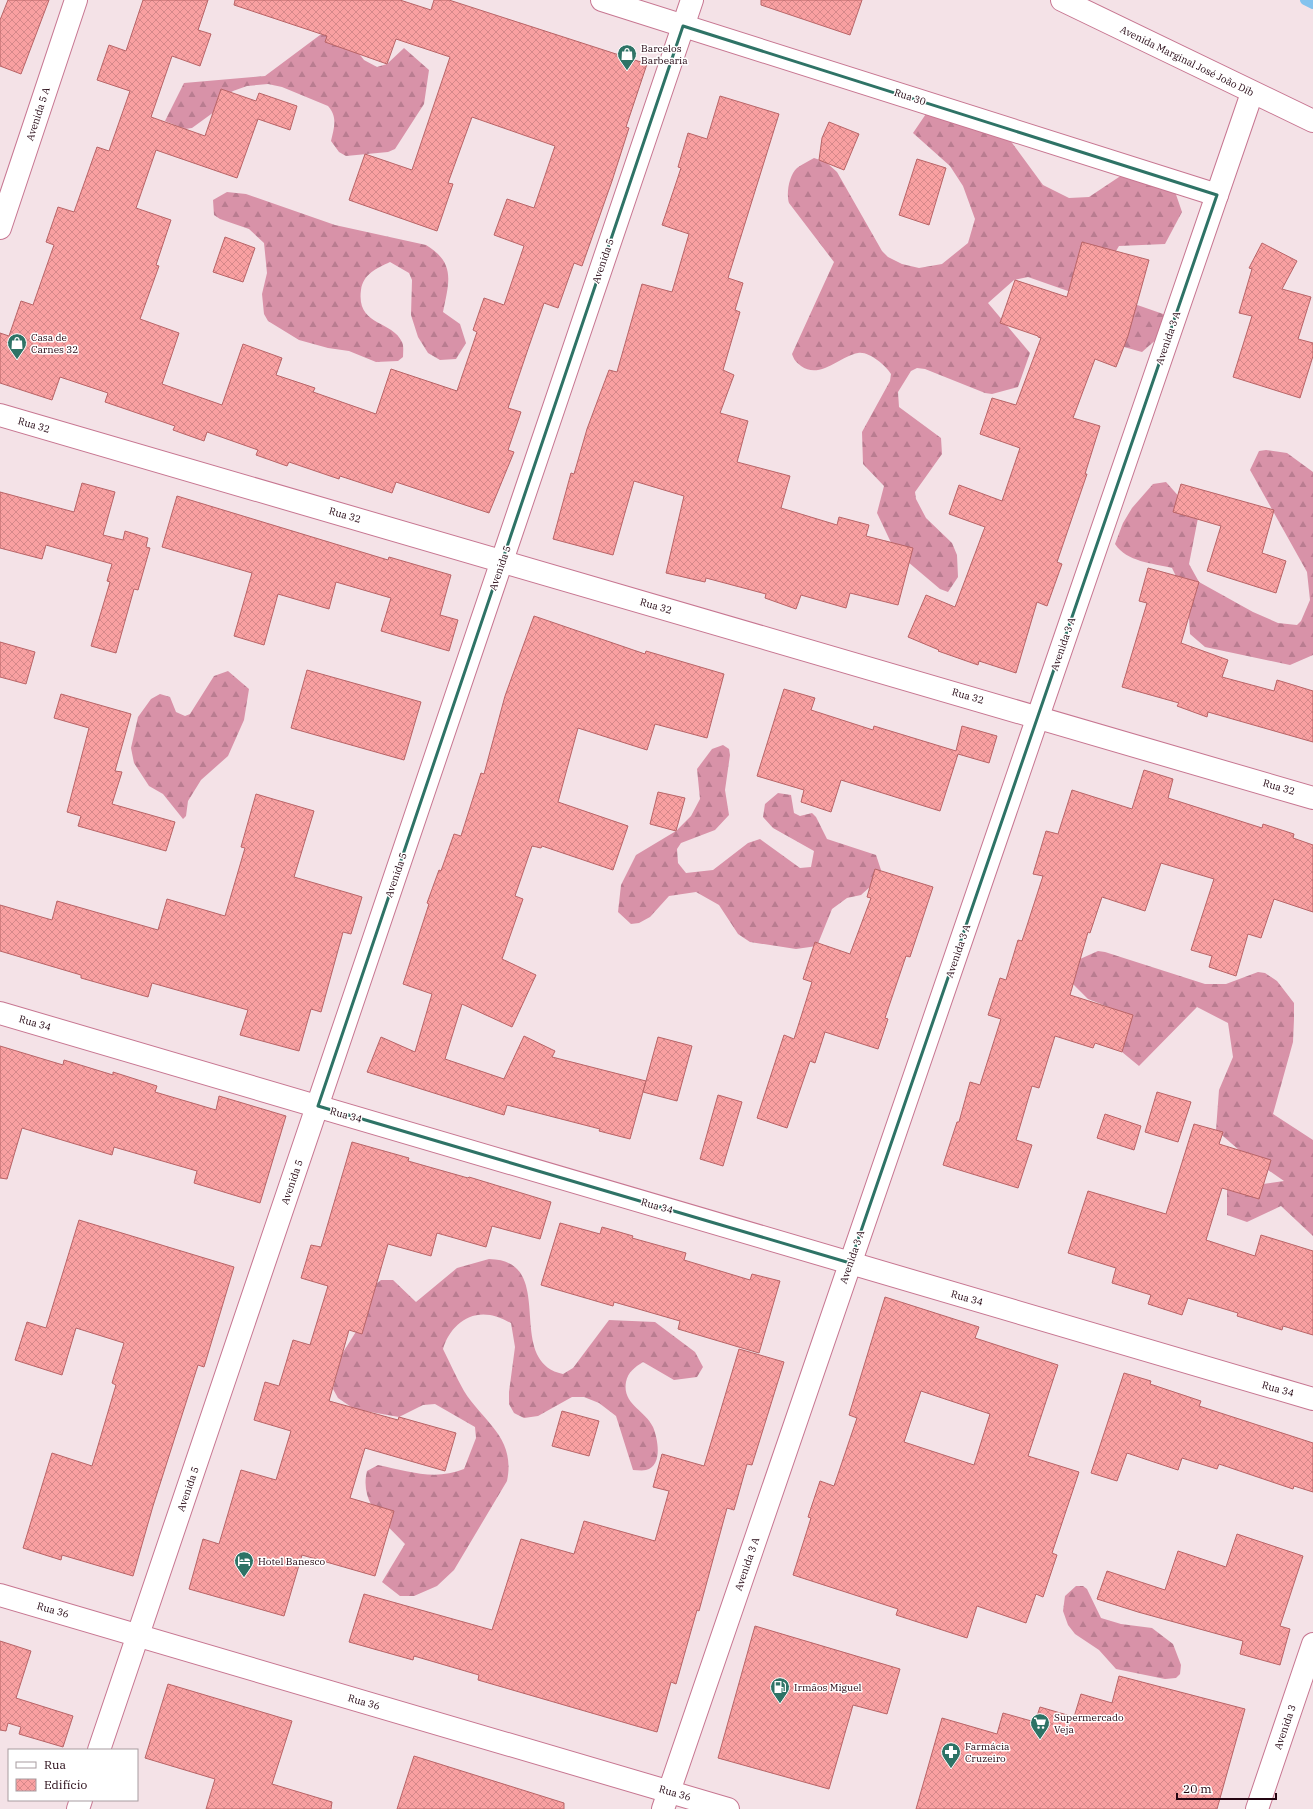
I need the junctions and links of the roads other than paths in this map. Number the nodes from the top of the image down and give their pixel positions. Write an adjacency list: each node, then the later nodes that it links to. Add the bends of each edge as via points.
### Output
1 (76, 0): 9 (street, Avenida 5 A)
2 (602, 0): 5 (street, Rua 30)
3 (692, 0): 5 (street, Avenida 5)
4 (1062, 0): 6 (street, Avenida Marginal José João Dib)
5 (683, 26): 8 (street, Rua 30); 11 (street, Avenida 5)
6 (1252, 92): 7 (street, Avenida Marginal José João Dib); 8 (street, Avenida 3 A)
7 (1313, 120)
8 (1217, 195): 12 (street, Avenida 3 A)
9 (0, 228)
10 (0, 414): 11 (street, Rua 32)
11 (502, 561): 12 (street, Rua 32); 15 (street, Avenida 5)
12 (1038, 717): 13 (street, Rua 32); 16 (street, Avenida 3 A)
13 (1313, 798)
14 (0, 1013): 15 (street, Rua 34)
15 (318, 1106): 16 (street, Rua 34); 19 (street, Avenida 5)
16 (850, 1263): 17 (street, Rua 34); 22 (street, Avenida 3 A)
17 (1313, 1399)
18 (0, 1594): 19 (street, Rua 36)
19 (139, 1635): 21 (street, Avenida 5); 22 (street, Rua 36)
20 (1313, 1644): 24 (street, Avenida 3)
21 (99, 1749)
22 (666, 1800): 23 (street, Rua 36)
23 (728, 1809)
24 (1257, 1809)

